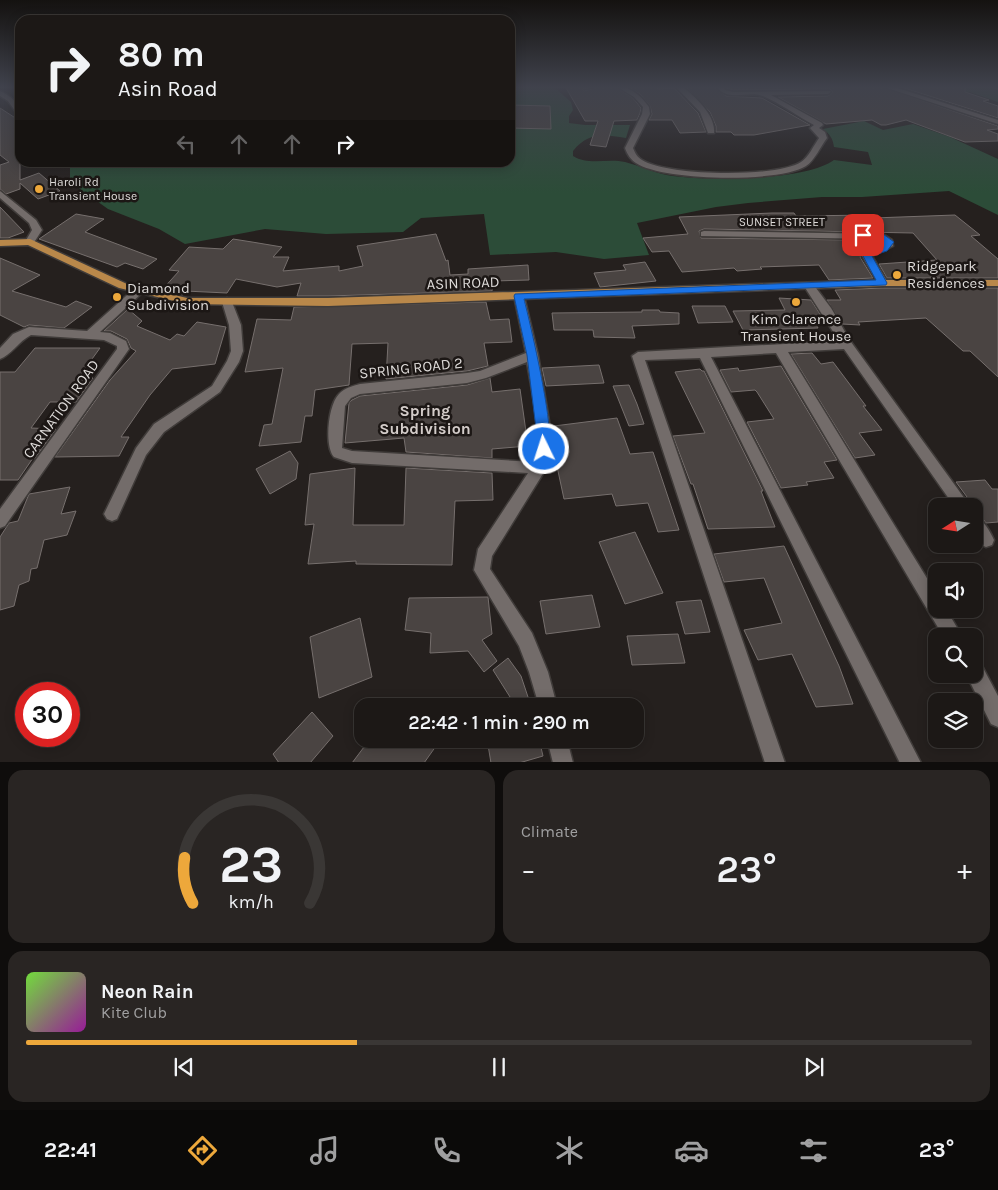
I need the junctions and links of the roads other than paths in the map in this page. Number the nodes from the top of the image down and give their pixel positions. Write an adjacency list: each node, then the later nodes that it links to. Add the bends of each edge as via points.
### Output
1 (642, 122): 3 (street, via 629,148 640,163 660,170 722,174 761,173 804,164 823,138 814,128 819,125)
2 (709, 122): 4 (street)
3 (813, 122)
4 (711, 131)
5 (0, 194): 7 (street, via 33,222 37,230)
6 (704, 234): 9 (street, SUNSET STREET, via 880,236 889,242 888,246 868,256)
7 (30, 242): 8 (main road, ASIN ROAD); 12 (main road, ASIN ROAD)
8 (0, 243)
9 (883, 283): 10 (main road, ASIN ROAD); 11 (main road, ASIN ROAD)
10 (998, 283)
11 (809, 286): 13 (main road, ASIN ROAD); 16 (street)
12 (139, 290): 14 (main road, ASIN ROAD, via 168,298); 15 (street, CARNATION ROAD)
13 (519, 296): 14 (main road, ASIN ROAD); 19 (street)
14 (227, 302): 23 (street, via 236,325 237,351 233,362 216,389 159,428 141,452)
15 (89, 336): 18 (street, CARNATION ROAD, via 29,331 17,336); 24 (street, CARNATION ROAD, via 118,340 123,349)
16 (847, 345): 17 (street); 22 (street)
17 (779, 348): 20 (street); 27 (street)
18 (0, 355)
19 (532, 355): 21 (street, via 544,433); 21 (street, SPRING ROAD 2, via 482,375 350,392 338,406 335,446 339,454 352,457)
20 (704, 355): 33 (street, via 638,356); 34 (street)
21 (539, 468): 29 (street, via 484,554 482,570 515,620 540,673)
22 (956, 498)
23 (112, 514)
24 (0, 521)
25 (983, 536): 26 (street)
26 (986, 540)
27 (928, 596)
28 (981, 683): 30 (street)
29 (546, 698)
30 (998, 717)
31 (559, 748): 32 (street)
32 (563, 762)
33 (775, 762)
34 (911, 762)

